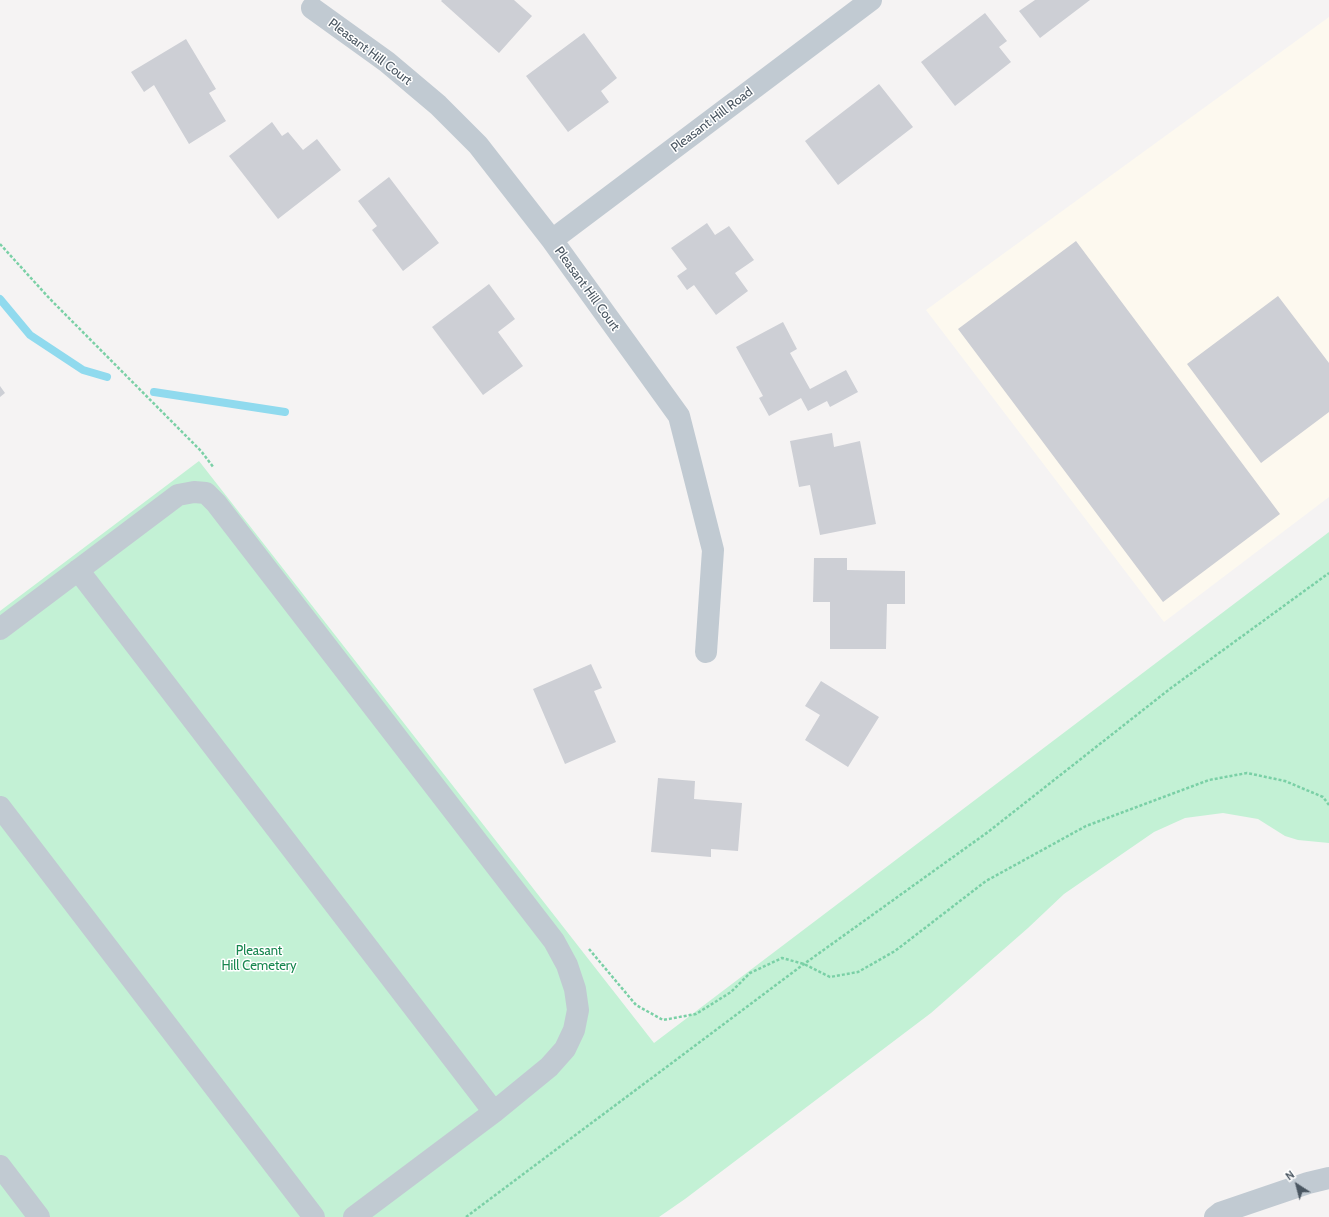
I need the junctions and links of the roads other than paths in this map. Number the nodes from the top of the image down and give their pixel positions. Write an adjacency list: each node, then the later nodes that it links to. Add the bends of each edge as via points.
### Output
1 (872, 0): 3 (street, Pleasant Hill Road)
2 (312, 8): 3 (street, Pleasant Hill Court, via 387,62 438,105 478,145)
3 (552, 240): 6 (street, Pleasant Hill Court, via 679,416 713,550)
4 (78, 570): 5 (street); 8 (street); 8 (street, via 178,495 206,493 221,509 554,941 567,964 575,989 578,1010 574,1030 565,1049 549,1067)
5 (0, 629)
6 (706, 652)
7 (0, 807): 12 (street)
8 (494, 1112): 13 (street)
9 (0, 1166): 11 (street)
10 (1329, 1178): 14 (street, via 1220,1213)
11 (39, 1217)
12 (314, 1217)
13 (354, 1217)
14 (1215, 1217)

